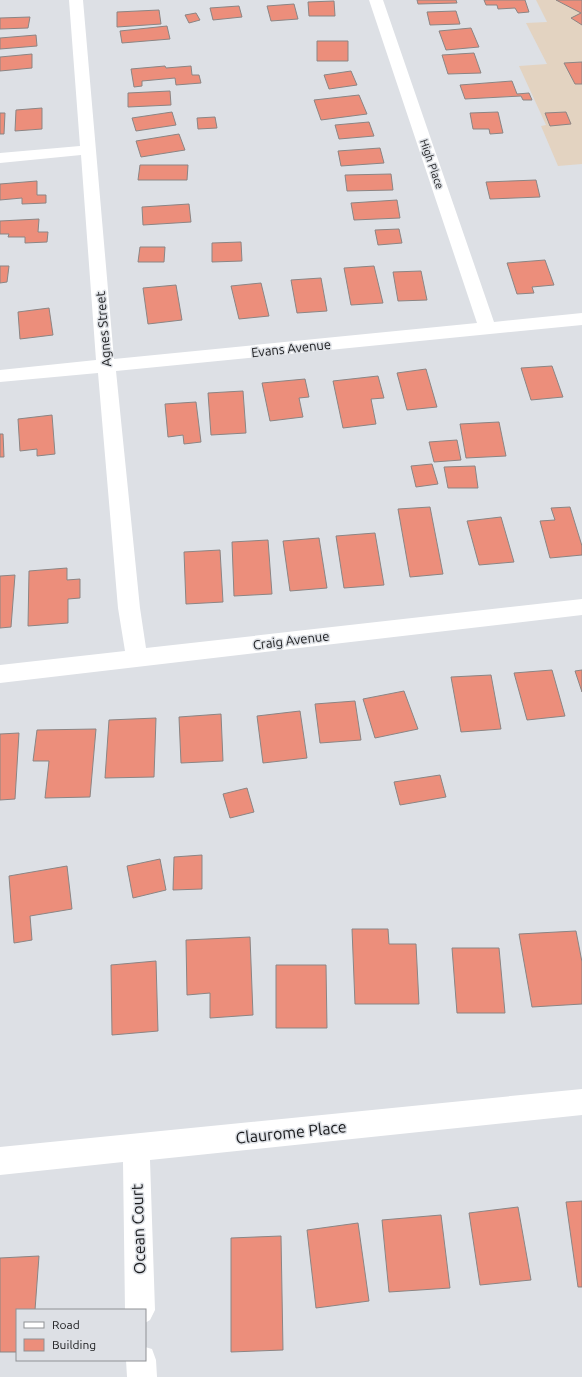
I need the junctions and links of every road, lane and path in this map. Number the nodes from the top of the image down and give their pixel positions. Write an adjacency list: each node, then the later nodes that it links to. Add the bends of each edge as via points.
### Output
1 (76, 0): 3 (street, Agnes Street)
2 (376, 0): 6 (street, High Place)
3 (88, 150): 4 (street); 7 (street, Agnes Street)
4 (0, 158)
5 (582, 319): 6 (street, Evans Avenue)
6 (488, 328): 7 (street, Evans Avenue)
7 (106, 366): 8 (street, Evans Avenue); 10 (street, Agnes Street, via 129,608)
8 (0, 376)
9 (582, 607): 10 (street, Craig Avenue)
10 (137, 658): 11 (street, Craig Avenue)
11 (0, 674)
12 (582, 1102): 13 (street, Claurome Place)
13 (136, 1148): 14 (street, Claurome Place); 15 (street, Ocean Court)
14 (0, 1161)
15 (140, 1309)
16 (141, 1361): 17 (street)
17 (142, 1377)

